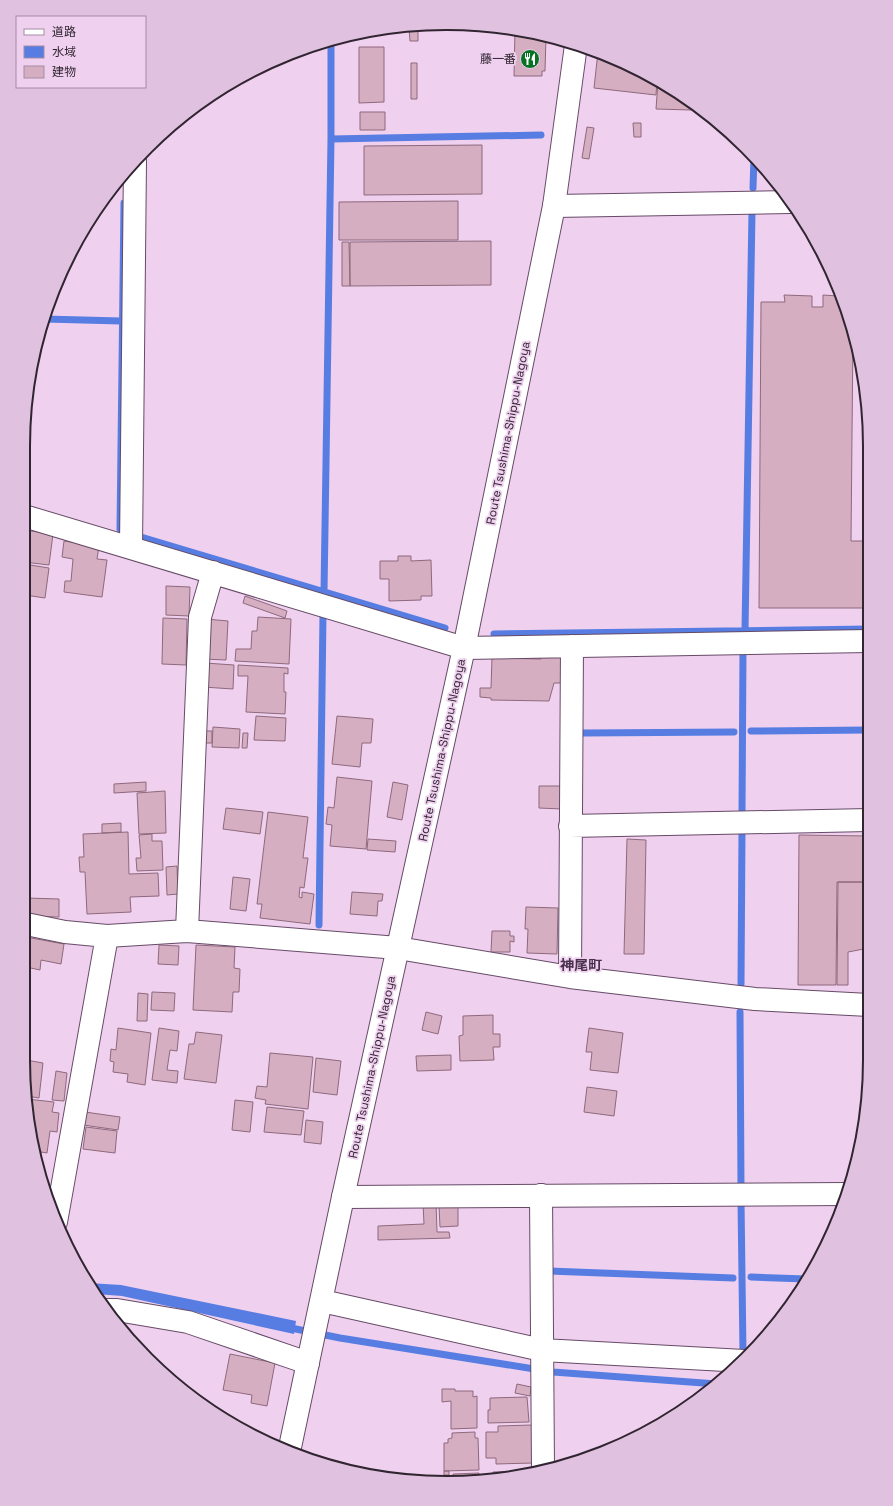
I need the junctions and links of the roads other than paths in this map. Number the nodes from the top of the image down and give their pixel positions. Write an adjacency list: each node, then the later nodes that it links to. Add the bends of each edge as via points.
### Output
1 (575, 51): 4 (street, Route Tsushima-Shippu-Nagoya)
2 (136, 169): 6 (street)
3 (784, 202): 4 (street)
4 (554, 206): 10 (street, Route Tsushima-Shippu-Nagoya)
5 (30, 518): 6 (street)
6 (131, 547): 7 (street)
7 (213, 572): 10 (street); 14 (street, via 200,617)
8 (863, 641): 9 (street)
9 (572, 646): 10 (street); 12 (street)
10 (464, 648): 16 (street, Route Tsushima-Shippu-Nagoya)
11 (863, 820): 12 (street)
12 (570, 826): 17 (street)
13 (30, 925): 15 (street, via 65,932)
14 (187, 931): 15 (street); 16 (street)
15 (107, 936): 22 (street)
16 (398, 948): 17 (street); 21 (street, Route Tsushima-Shippu-Nagoya)
17 (570, 977): 18 (street, via 755,999)
18 (863, 1006)
19 (841, 1194): 20 (street)
20 (541, 1195): 21 (street); 26 (street)
21 (344, 1197): 23 (street, Route Tsushima-Shippu-Nagoya)
22 (58, 1209)
23 (320, 1308): 26 (street); 27 (street, Route Tsushima-Shippu-Nagoya)
24 (114, 1310): 27 (street, via 188,1322)
25 (735, 1360): 26 (street)
26 (542, 1362): 29 (street)
27 (308, 1363): 28 (street, Route Tsushima-Shippu-Nagoya)
28 (290, 1445)
29 (543, 1465)

